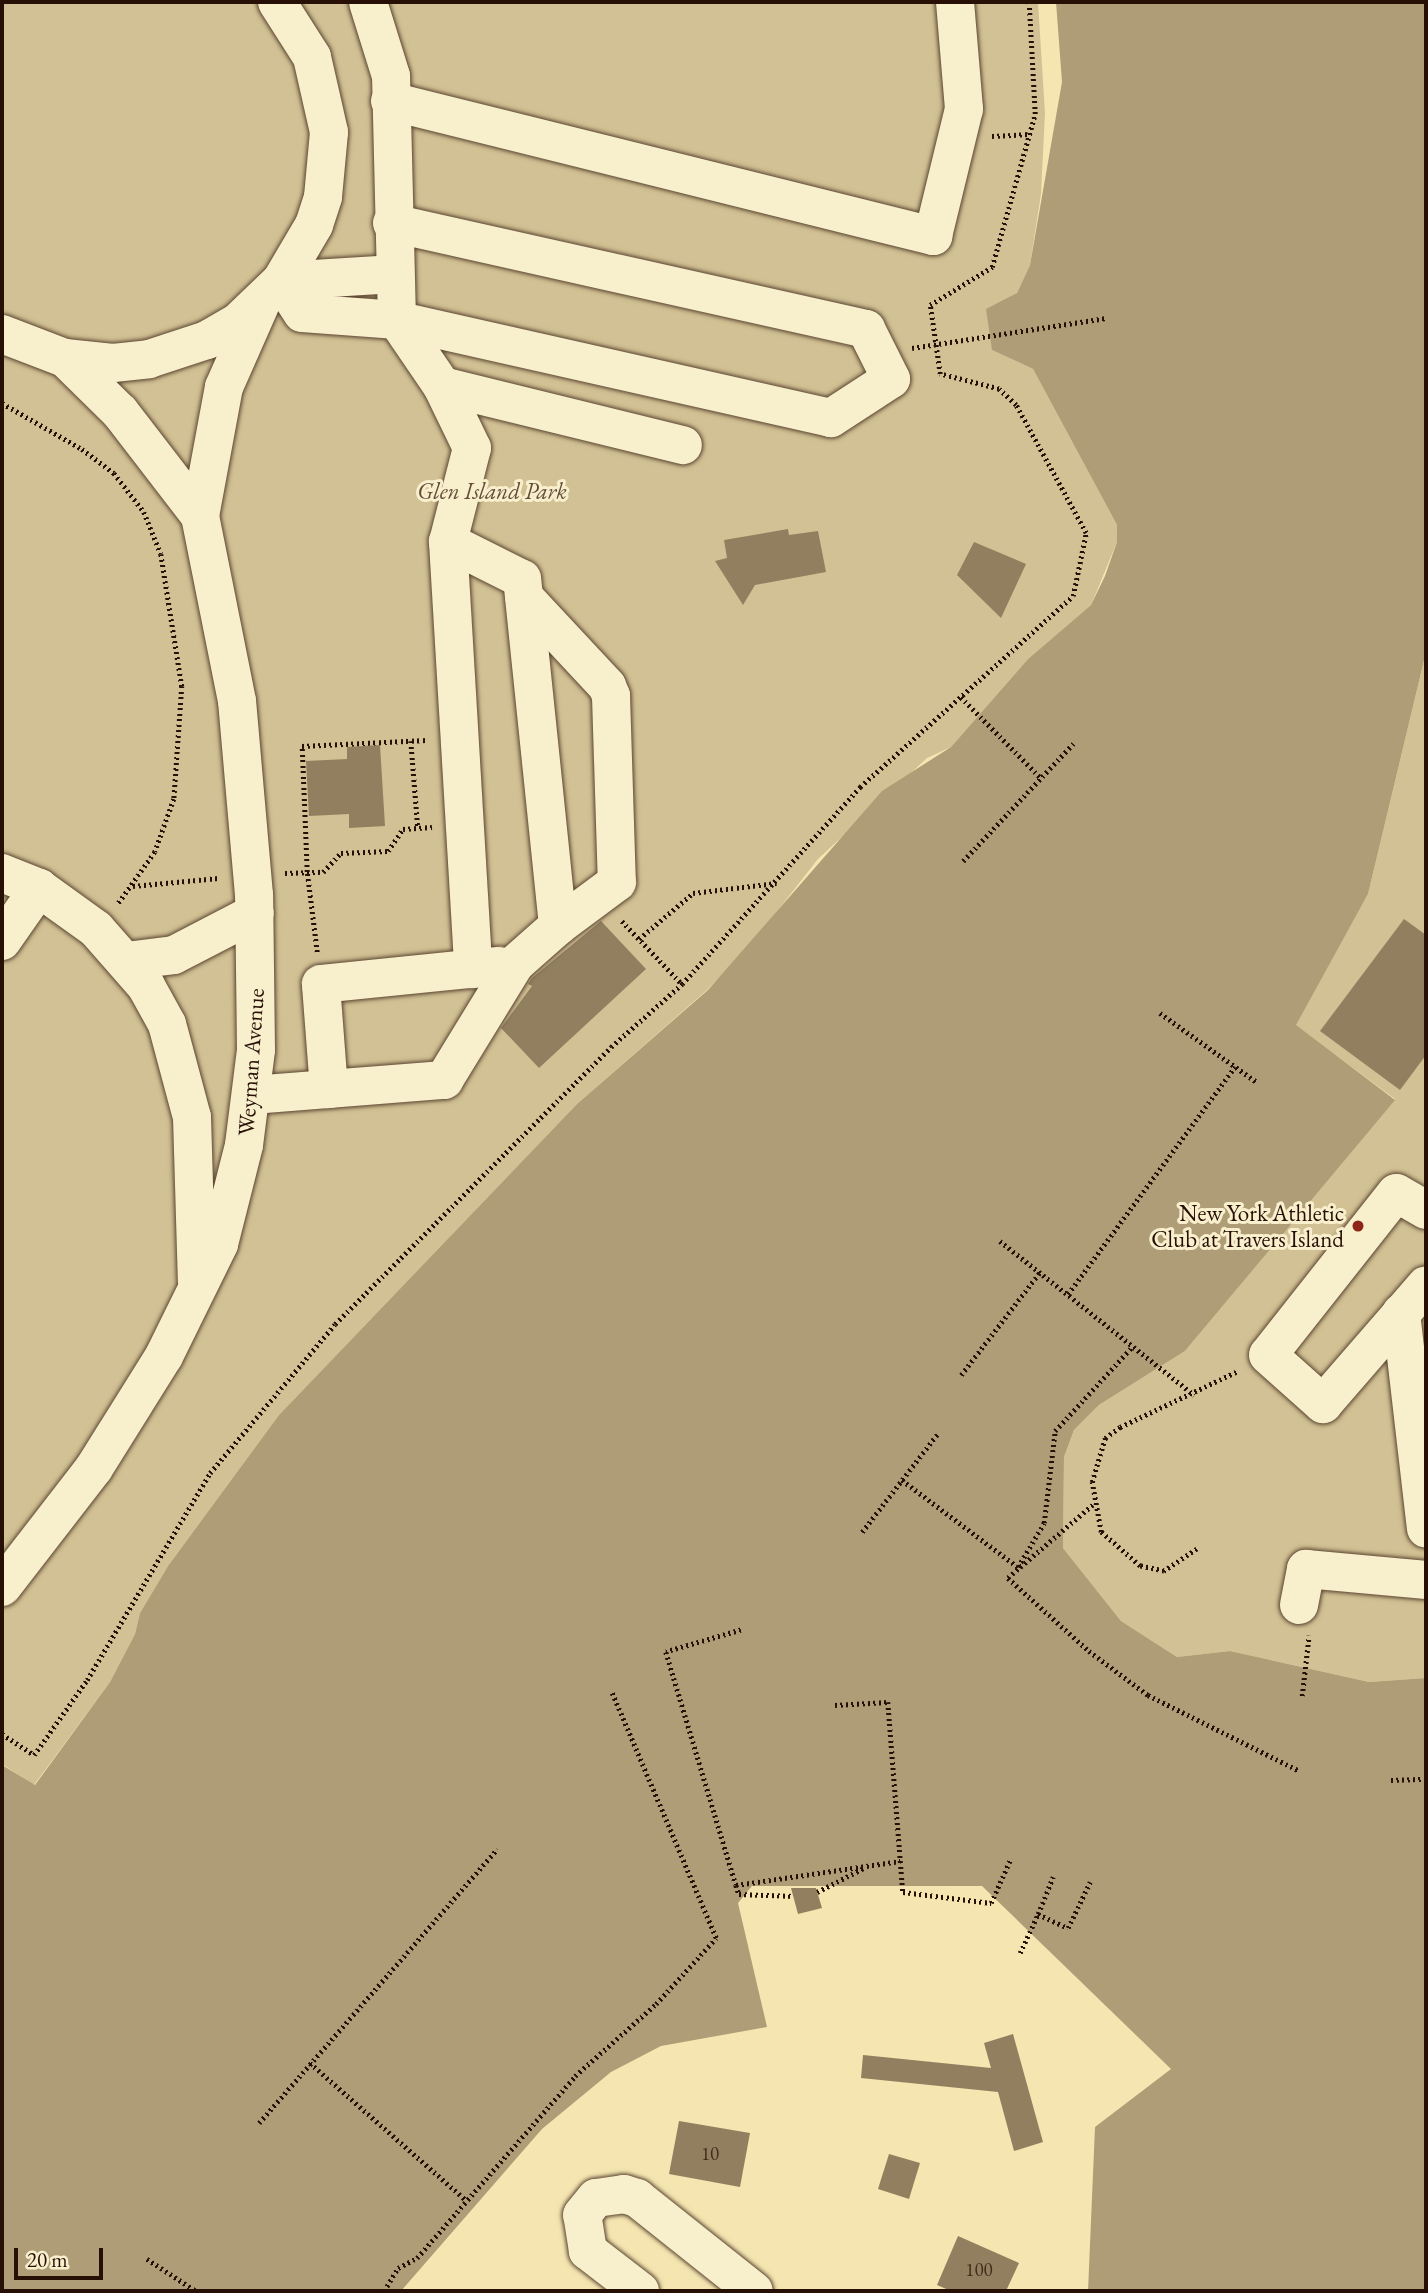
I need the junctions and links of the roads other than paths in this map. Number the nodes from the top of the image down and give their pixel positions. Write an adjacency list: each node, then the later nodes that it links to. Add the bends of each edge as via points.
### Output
1 (277, 2): 7 (street, via 312,57 329,132 323,197 314,225)
2 (368, 2): 4 (street, via 391,76)
3 (955, 2): 4 (street, via 964,109 933,236)
4 (390, 101): 5 (street)
5 (392, 223): 6 (street); 8 (street, via 866,329 891,379 831,418)
6 (394, 274): 7 (street); 8 (street)
7 (271, 292): 8 (street, via 302,313); 10 (street, via 237,323 179,351 113,363); 13 (street, via 224,387)
8 (397, 320): 11 (street)
9 (2, 334): 10 (street)
10 (65, 358): 13 (street, via 120,412)
11 (442, 386): 12 (street); 14 (street, via 472,448)
12 (683, 445)
13 (200, 516): 18 (street, Weyman Avenue, via 237,701)
14 (448, 542): 15 (street, via 522,579); 24 (street)
15 (523, 597): 20 (street); 20 (street, via 607,686 611,696 617,882)
16 (2, 873): 17 (street)
17 (39, 888): 19 (street); 21 (street)
18 (255, 913): 22 (street, via 174,955); 26 (street, Weyman Avenue)
19 (91, 914): 21 (street); 22 (street)
20 (558, 926): 23 (street)
21 (9, 933)
22 (126, 961): 29 (street, via 167,1024 183,1071 195,1162)
23 (515, 964): 24 (street); 25 (street, via 444,1080)
24 (473, 969): 25 (street, via 321,984)
25 (329, 1089): 26 (street)
26 (252, 1095): 29 (street, Weyman Avenue, via 230,1208)
27 (1426, 1210): 30 (street, via 1396,1192 1268,1355 1323,1404)
28 (1426, 1285): 30 (street)
29 (197, 1290): 33 (street, Weyman Avenue, via 129,1417 56,1522)
30 (1402, 1313): 31 (street)
31 (1426, 1529)
32 (1426, 1580): 34 (street, via 1306,1569)
33 (2, 1587)
34 (1305, 1622)
35 (640, 2291): 36 (street, via 588,2251 582,2215 596,2198 624,2194 637,2198)
36 (754, 2291)

